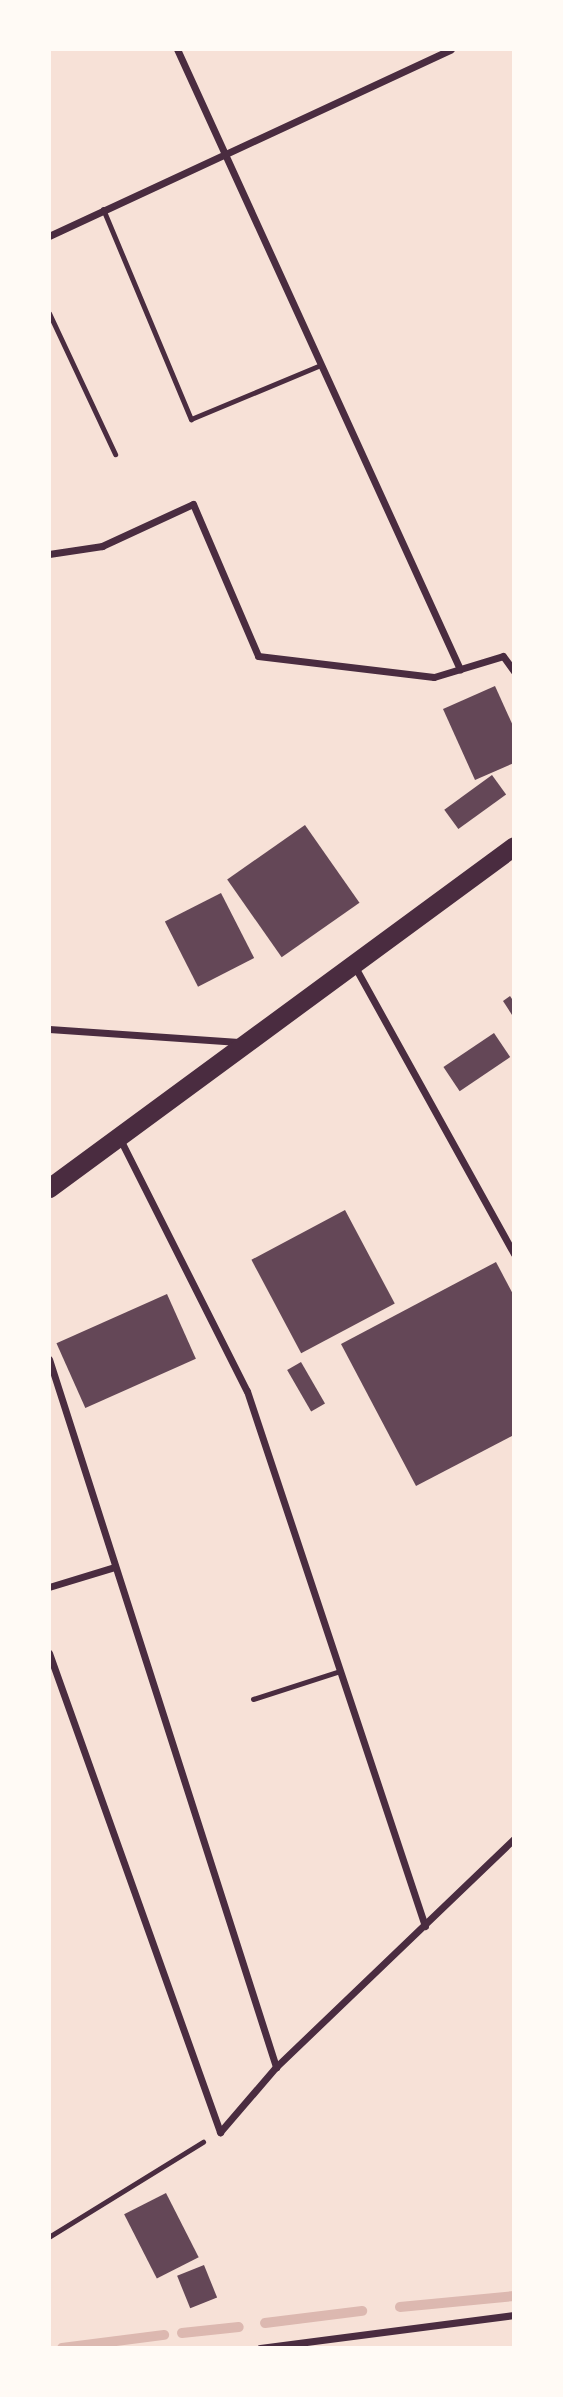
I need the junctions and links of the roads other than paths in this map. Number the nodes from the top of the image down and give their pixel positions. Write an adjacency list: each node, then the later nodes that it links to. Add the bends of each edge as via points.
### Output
1 (177, 49): 3 (street)
2 (451, 49): 3 (street)
3 (223, 151): 4 (street); 7 (street)
4 (103, 209): 5 (street); 7 (lane, via 191,419)
5 (49, 236)
6 (49, 313): 8 (lane)
7 (321, 365): 10 (street)
8 (115, 454)
9 (49, 554): 10 (street, via 102,546 192,504 258,656 434,677)
10 (460, 669): 11 (street, via 503,656)
11 (514, 671)
12 (514, 846): 13 (highway)
13 (354, 965): 15 (highway); 18 (street)
14 (49, 1029): 15 (street)
15 (247, 1042): 16 (highway)
16 (120, 1139): 17 (highway); 23 (street, via 247,1391)
17 (49, 1188)
18 (514, 1254)
19 (49, 1359): 20 (street)
20 (115, 1567): 21 (street); 27 (street)
21 (49, 1587)
22 (49, 1652): 27 (street, via 220,2132)
23 (340, 1671): 24 (lane); 26 (street)
24 (253, 1699)
25 (514, 1839): 26 (street)
26 (425, 1926): 27 (street)
27 (276, 2067)
28 (514, 2315): 29 (street)
29 (260, 2348)

